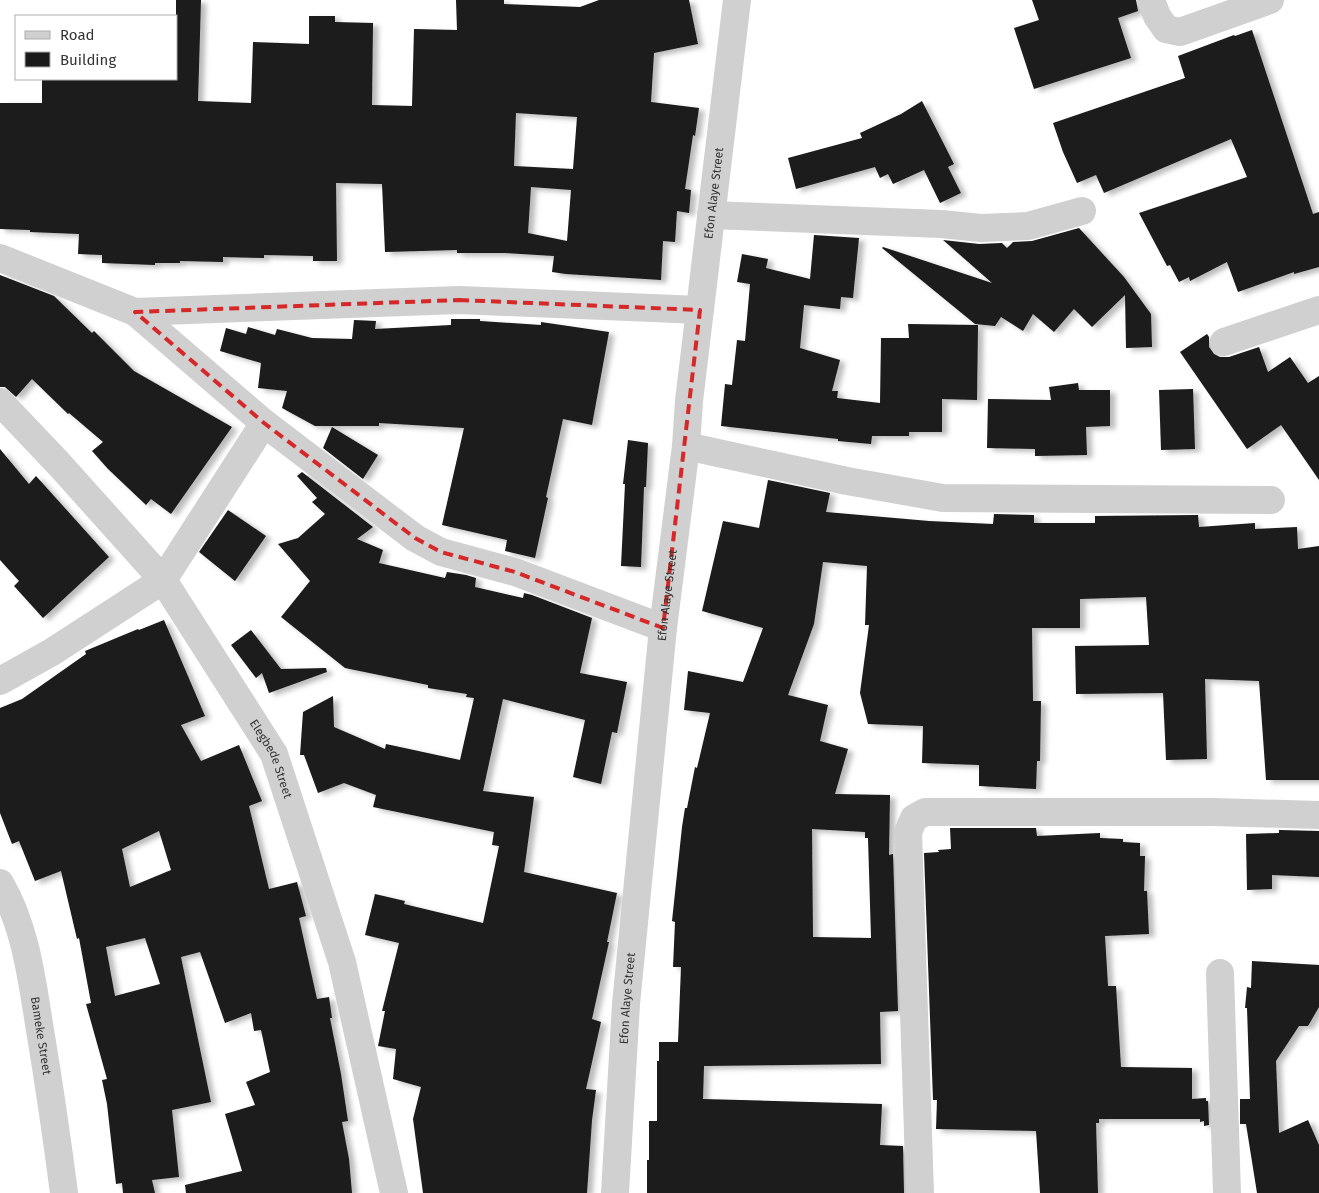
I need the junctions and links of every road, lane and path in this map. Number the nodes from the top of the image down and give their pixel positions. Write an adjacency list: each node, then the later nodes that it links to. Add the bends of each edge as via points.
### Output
1 (737, 0): 5 (street, Efon Alaye Street)
2 (1151, 0): 3 (street, via 1166,29 1180,32)
3 (1270, 0)
4 (1082, 211): 5 (street, via 1028,226 981,228)
5 (711, 215): 7 (street, Efon Alaye Street)
6 (0, 258): 9 (street)
7 (700, 310): 9 (street, via 460,300); 13 (street, Efon Alaye Street)
8 (1319, 310): 10 (street)
9 (135, 312): 12 (street)
10 (1224, 342)
11 (0, 402): 15 (street, Elegbede Street)
12 (264, 423): 15 (street); 16 (street, via 415,538 441,552 515,572)
13 (686, 446): 14 (street, via 943,498); 16 (street, Efon Alaye Street)
14 (1271, 500)
15 (163, 580): 17 (street, via 52,652); 22 (street, Elegbede Street, via 274,754 342,962)
16 (664, 628): 23 (street, Efon Alaye Street, via 626,1004)
17 (0, 681)
18 (1319, 815): 24 (street, via 925,812 914,818 908,832)
19 (2, 891): 21 (street, Bameke Street, via 28,955)
20 (1220, 973): 25 (street)
21 (64, 1193)
22 (394, 1193)
23 (615, 1193)
24 (920, 1193)
25 (1228, 1193)

